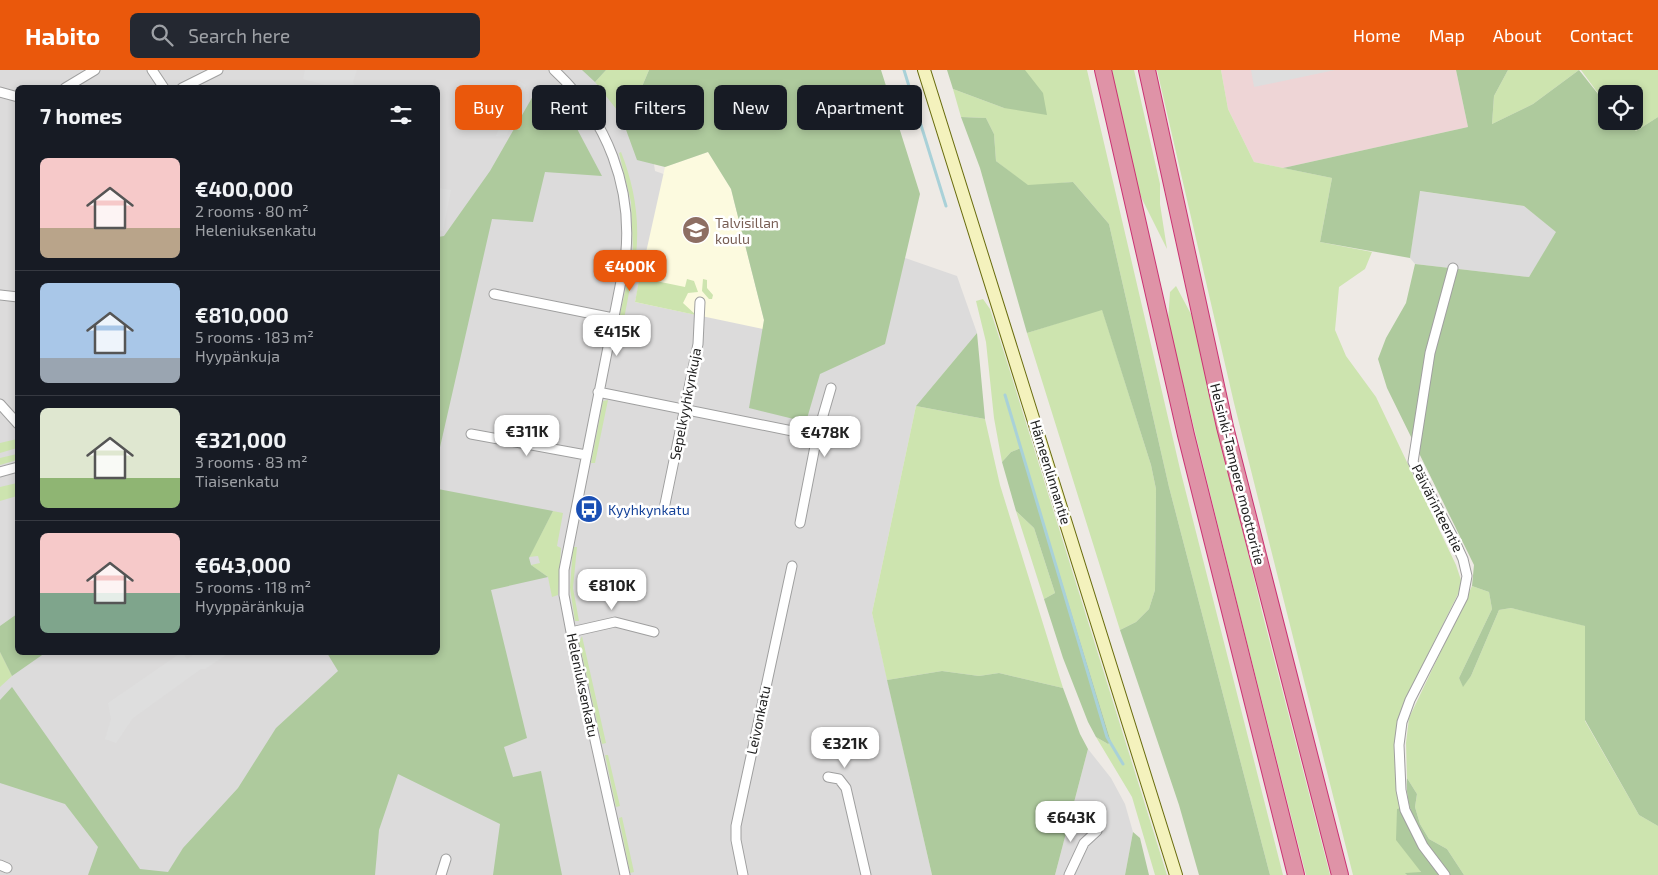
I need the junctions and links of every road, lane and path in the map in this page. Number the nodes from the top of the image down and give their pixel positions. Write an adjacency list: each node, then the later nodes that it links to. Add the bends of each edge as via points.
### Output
1 (95, 70): 8 (street)
2 (152, 70): 9 (street)
3 (218, 70): 10 (street)
4 (554, 70): 18 (street, Heleniuksenkatu, via 577,93 598,123 620,179 627,234)
5 (924, 70): 42 (main road, Hämeenlinnantie)
6 (1103, 70): 43 (highway, via 1186,435)
7 (1147, 70): 44 (highway, Helsinki-Tampere moottoritie, via 1226,427)
8 (70, 85)
9 (162, 85)
10 (188, 85)
11 (0, 92): 12 (street)
12 (15, 96)
13 (1453, 268): 45 (street, Päivärinteentie, via 1430,353 1413,462 1452,535 1467,576 1463,596 1410,700 1402,722 1399,745 1405,810 1424,846)
14 (494, 294): 18 (street)
15 (0, 295): 16 (street)
16 (15, 297)
17 (700, 302): 22 (street, Sepelkyyhkynkuja, via 698,344)
18 (613, 318): 20 (street, Heleniuksenkatu)
19 (831, 388): 25 (street)
20 (598, 392): 22 (street); 26 (street, Heleniuksenkatu)
21 (0, 404): 23 (street)
22 (684, 410): 25 (street); 29 (street, Sepelkyyhkynkuja)
23 (15, 421)
24 (471, 434): 26 (street)
25 (817, 436): 30 (street)
26 (586, 455): 32 (street, Heleniuksenkatu, via 564,570 564,595)
27 (15, 468): 28 (street)
28 (0, 472)
29 (665, 504)
30 (800, 523)
31 (792, 566): 39 (street, Leivonkatu, via 736,826)
32 (571, 632): 33 (street, via 615,622); 38 (street, Heleniuksenkatu)
33 (654, 632)
34 (828, 777): 40 (street, via 838,779 846,788)
35 (1097, 830): 41 (street, via 1084,843)
36 (446, 859): 37 (street)
37 (441, 875)
38 (625, 875)
39 (743, 875)
40 (866, 875)
41 (1069, 875)
42 (1176, 875)
43 (1296, 875)
44 (1340, 875)
45 (1445, 875)

